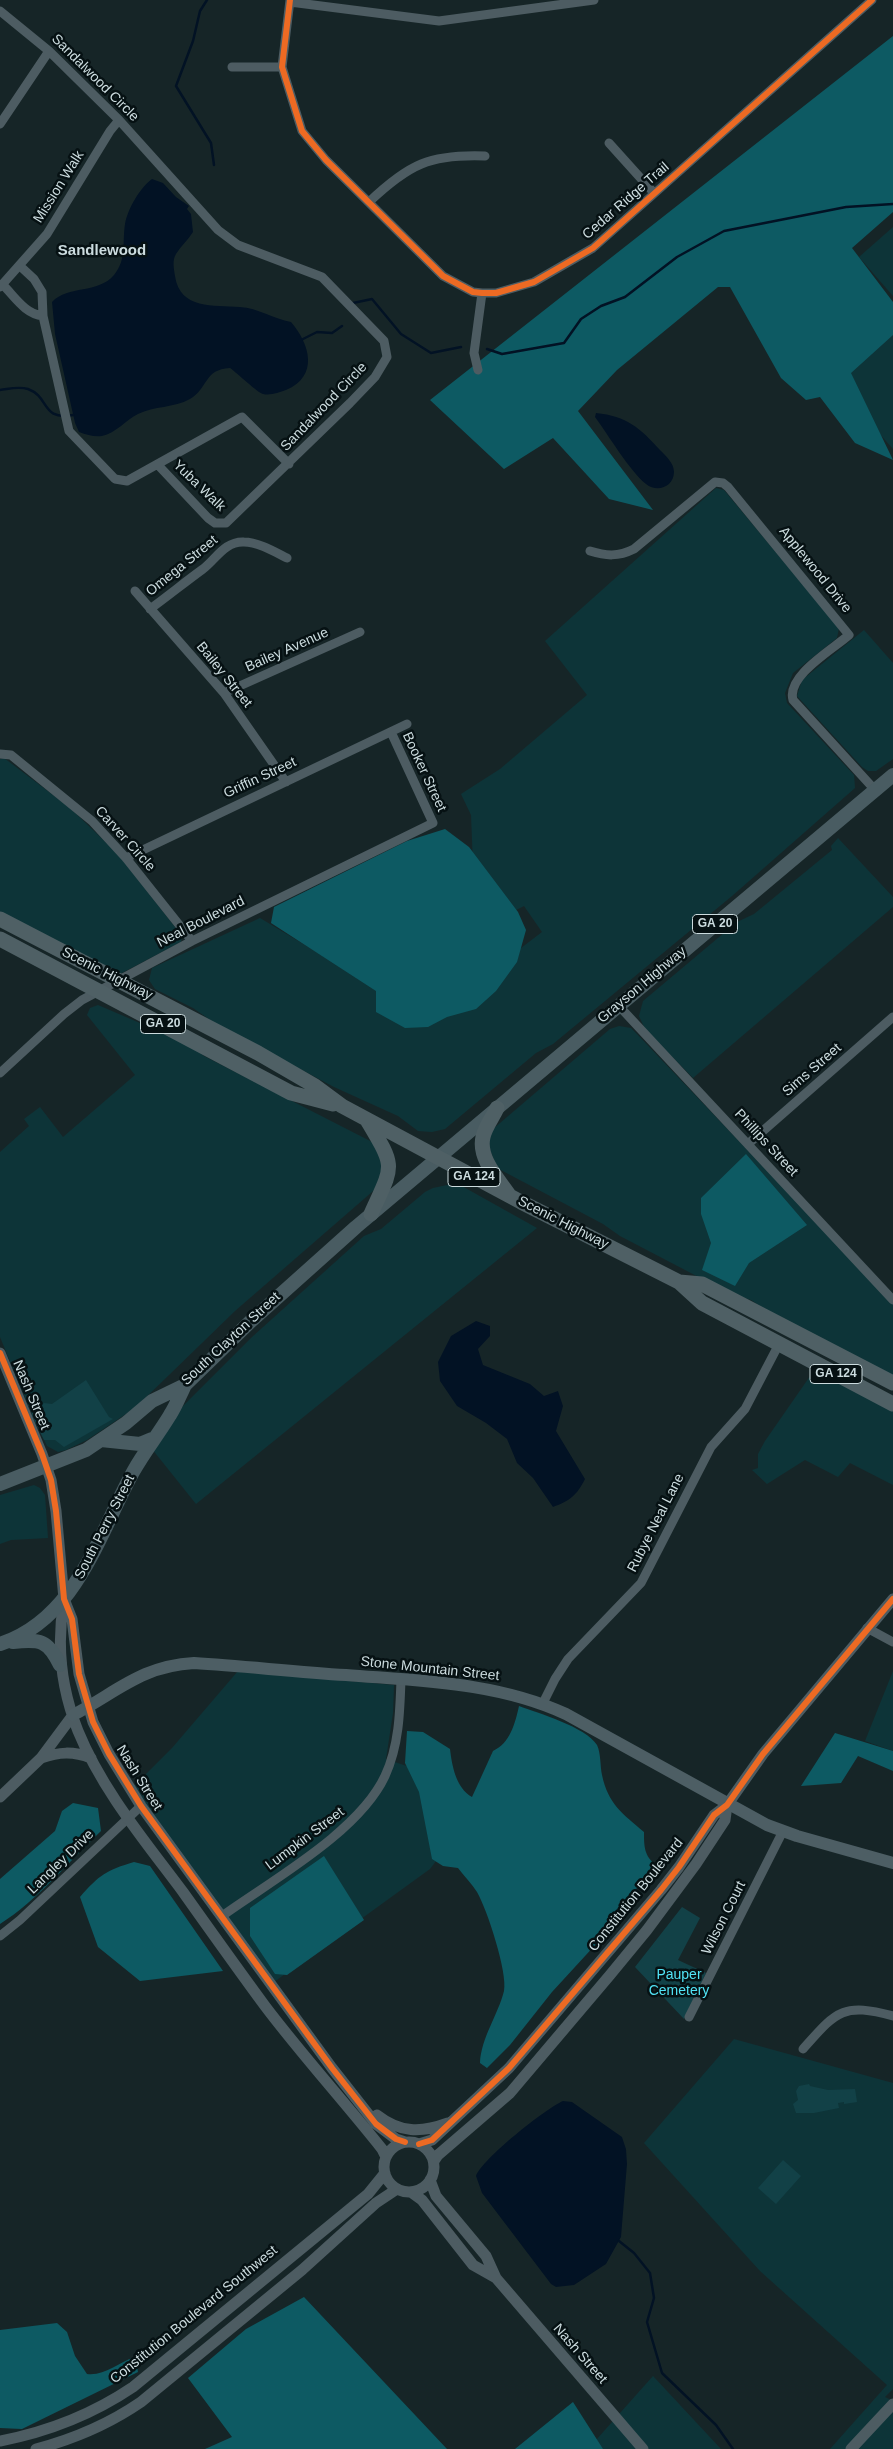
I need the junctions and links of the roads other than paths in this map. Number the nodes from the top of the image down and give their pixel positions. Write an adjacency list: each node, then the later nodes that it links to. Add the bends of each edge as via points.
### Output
1 (594, 0): 3 (street, via 439,21)
2 (872, 0): 12 (street, Cedar Ridge Trail)
3 (290, 1): 7 (street, Cedar Ridge Trail)
4 (0, 11): 5 (street, Sandalwood Circle)
5 (49, 51): 8 (street, Sandalwood Circle); 9 (street)
6 (232, 67): 7 (street)
7 (282, 67): 13 (street, Cedar Ridge Trail, via 302,131)
8 (119, 120): 14 (street, Mission Walk, via 60,215); 19 (street, Sandalwood Circle, via 229,240 322,277 384,341 387,357 375,377)
9 (0, 124)
10 (610, 143): 12 (street)
11 (485, 156): 13 (street, via 445,157 416,165 395,177)
12 (654, 193): 16 (street, Cedar Ridge Trail, via 593,248 534,282 496,293)
13 (369, 202): 16 (street, Cedar Ridge Trail, via 443,276 472,292)
14 (20, 266): 15 (street); 17 (street, Sandalwood Circle, via 42,292)
15 (1, 286): 17 (street, via 34,315)
16 (482, 293): 18 (street, via 474,353)
17 (43, 316): 20 (street, Sandalwood Circle, via 69,431 121,482)
18 (478, 370)
19 (289, 464): 20 (street, Sandalwood Circle, via 242,416); 20 (street, Yuba Walk, via 232,519 221,524 208,518)
20 (158, 465)
21 (590, 551): 32 (street, Applewood Drive, via 606,556 622,555 634,549 715,482 728,487 850,635 798,676 792,695 793,700)
22 (288, 558): 24 (street, Omega Street, via 253,543 233,544 220,550 204,568)
23 (135, 591): 24 (street, Bailey Street)
24 (150, 609): 26 (street, Bailey Street)
25 (360, 632): 26 (street, Bailey Avenue)
26 (224, 693): 31 (street, Bailey Street)
27 (407, 724): 28 (street, Griffin Street)
28 (391, 732): 31 (street, Griffin Street); 33 (street, Booker Street)
29 (0, 754): 34 (street, Carver Circle, via 11,755 92,820)
30 (893, 775): 32 (main road, Grayson Highway / GA 20)
31 (286, 782): 34 (street, Griffin Street)
32 (876, 790): 40 (main road, Grayson Highway / GA 20)
33 (433, 824): 37 (street, Neal Boulevard)
34 (126, 858): 37 (street, Carver Circle)
35 (0, 919): 38 (highway, Scenic Highway / GA 20)
36 (0, 939): 39 (highway, Scenic Highway / GA 20)
37 (192, 941): 38 (street, Neal Boulevard)
38 (120, 981): 39 (street, Neal Boulevard); 43 (highway, Scenic Highway / GA 20, via 274,1062)
39 (100, 991): 42 (street, Neal Boulevard, via 64,1014); 43 (highway, Scenic Highway / GA 20, via 292,1093)
40 (618, 1005): 44 (main road, Grayson Highway / GA 20); 46 (street, Phillips Street)
41 (893, 1017): 46 (street, Sims Street)
42 (0, 1074)
43 (342, 1106): 45 (highway, Scenic Highway / GA 20)
44 (497, 1108): 47 (main road, Grayson Highway / GA 20); 48 (highway, via 482,1137 483,1150 490,1167)
45 (366, 1119): 47 (highway, Scenic Highway / GA 20); 49 (highway, via 390,1165 389,1176)
46 (748, 1144): 51 (street, Phillips Street)
47 (438, 1158): 48 (highway, Scenic Highway / GA 124); 49 (main road, South Clayton Street)
48 (510, 1196): 50 (highway, Scenic Highway / GA 124)
49 (371, 1214): 56 (main road, South Clayton Street, via 286,1288)
50 (679, 1282): 52 (highway, Scenic Highway / GA 124, via 702,1284); 53 (highway, Scenic Highway / GA 124, via 702,1303)
51 (893, 1300)
52 (787, 1328): 53 (highway); 55 (highway, Scenic Highway / GA 124)
53 (779, 1344): 57 (highway, Scenic Highway / GA 124); 69 (street, Rubye Neal Lane, via 745,1408 711,1447 641,1583 568,1659)
54 (0, 1353): 60 (street, Nash Street)
55 (893, 1383)
56 (185, 1385): 58 (main road, South Perry Street, via 170,1415); 59 (main road, South Clayton Street, via 152,1401)
57 (893, 1404)
58 (152, 1439): 59 (main road, via 140,1444); 63 (main road, South Perry Street, via 76,1584)
59 (101, 1440): 60 (main road, South Clayton Street)
60 (47, 1467): 61 (main road, South Clayton Street); 63 (street, Nash Street, via 56,1510)
61 (0, 1484)
62 (893, 1599): 64 (street, Constitution Boulevard)
63 (64, 1600): 66 (main road, South Perry Street, via 45,1620); 67 (street, Nash Street, via 59,1630); 70 (street, Nash Street, via 72,1619 79,1674)
64 (867, 1628): 65 (street); 75 (street, Constitution Boulevard, via 758,1760)
65 (893, 1642)
66 (2, 1643): 67 (main road, via 29,1640 45,1643)
67 (60, 1665): 71 (street, Nash Street)
68 (401, 1679): 69 (main road, Stone Mountain Street, via 496,1691); 70 (main road, Stone Mountain Street, via 178,1664 146,1672); 80 (street, Lumpkin Street, via 398,1732 386,1774 377,1792 342,1830)
69 (543, 1703): 75 (main road, Stone Mountain Street)
70 (88, 1707): 71 (main road, Stone Mountain Street); 76 (street, Nash Street, via 108,1754)
71 (73, 1715): 72 (street); 73 (street, Nash Street)
72 (41, 1758): 73 (street, via 63,1752); 74 (street)
73 (91, 1758): 77 (street, Nash Street)
74 (0, 1797)
75 (727, 1804): 78 (main road, Stone Mountain Street); 86 (street, Constitution Boulevard, via 714,1815 679,1867 510,2068); 90 (street, Constitution Boulevard, via 725,1820 696,1864 628,1953 510,2093)
76 (141, 1806): 77 (street, Langley Drive); 80 (street, Nash Street)
77 (128, 1818): 81 (street, Langley Drive); 89 (street, Nash Street, via 265,2006)
78 (783, 1831): 79 (main road, Stone Mountain Street); 83 (street, Wilson Court)
79 (893, 1863)
80 (222, 1916): 85 (street, Nash Street, via 332,2068)
81 (0, 1936)
82 (893, 2016): 84 (street, via 863,2009 844,2012 828,2020)
83 (689, 2017)
84 (803, 2048)
85 (365, 2108): 86 (street, via 388,2123 411,2131 424,2131); 87 (street, Nash Street, via 386,2133)
86 (452, 2121): 88 (street, Constitution Boulevard, via 432,2140)
87 (405, 2142): 88 (street); 89 (street, via 397,2144)
88 (419, 2144): 90 (street)
89 (386, 2157): 91 (street)
90 (434, 2161): 92 (street)
91 (385, 2173): 93 (street); 97 (street, Constitution Boulevard Southwest, via 368,2194 133,2387 80,2417)
92 (430, 2180): 94 (street); 95 (street, Nash Street, via 436,2196 486,2256)
93 (397, 2189): 94 (street); 100 (street, via 376,2202 302,2270 141,2402 83,2434)
94 (411, 2192): 95 (street, Nash Street, via 422,2200 474,2265)
95 (496, 2278): 101 (street, Nash Street)
96 (893, 2404): 102 (street)
97 (29, 2434): 98 (street); 99 (street, Constitution Boulevard Southwest)
98 (0, 2436)
99 (0, 2441)
100 (36, 2449)
101 (643, 2449)
102 (851, 2449)

